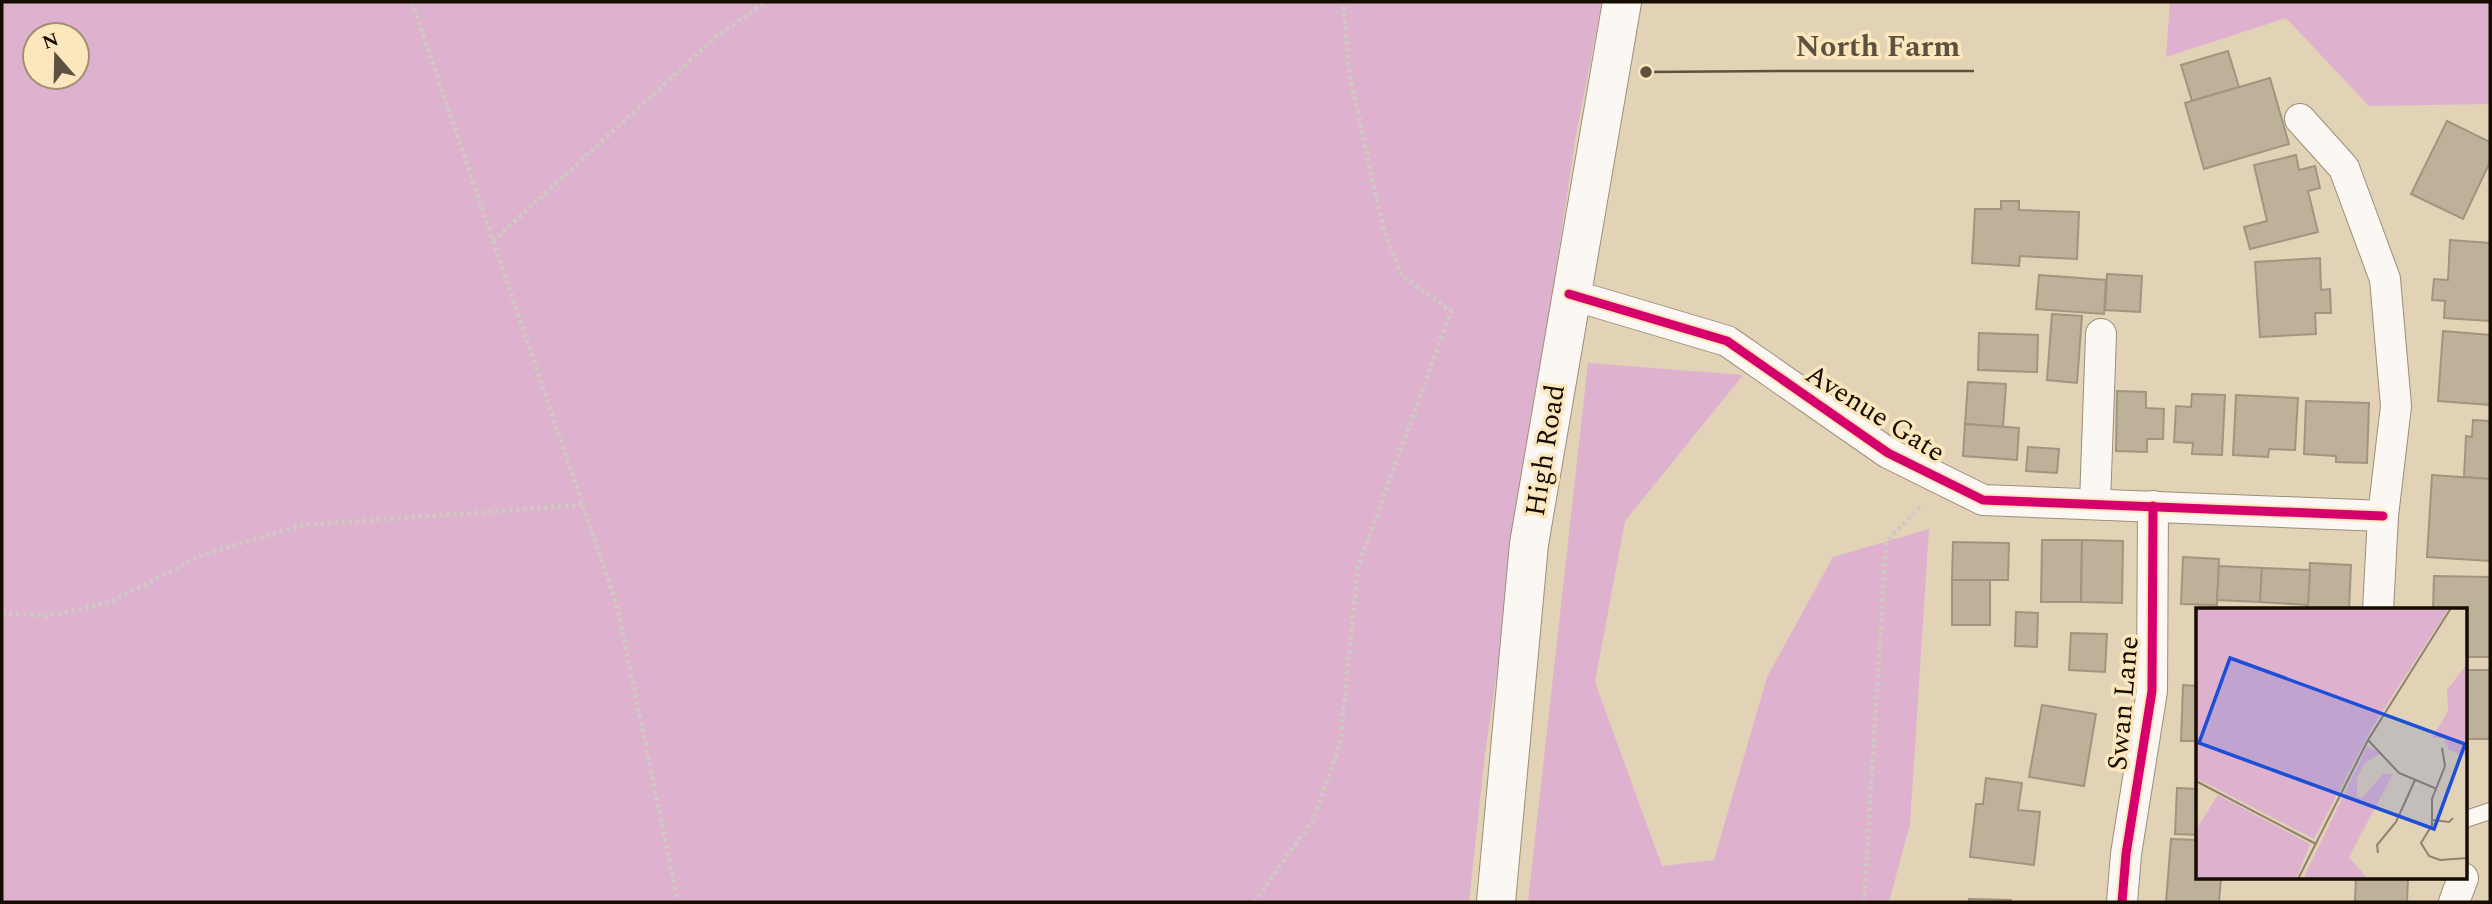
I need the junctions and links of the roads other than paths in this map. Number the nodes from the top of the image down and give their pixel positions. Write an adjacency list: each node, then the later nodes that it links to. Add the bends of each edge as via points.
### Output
1 (1622, 2): 3 (main road, High Road)
2 (2300, 119): 7 (street, via 2344,168 2385,279 2396,406)
3 (1569, 294): 5 (street, Avenue Gate, via 1727,341 1888,453 1983,500); 12 (main road, High Road, via 1529,544)
4 (2102, 334): 5 (street)
5 (2095, 503): 6 (street, Avenue Gate)
6 (2153, 506): 7 (street, Avenue Gate); 13 (street, Swan Lane, via 2152,691)
7 (2383, 516): 8 (street)
8 (2378, 608)
9 (2490, 811): 10 (lane)
10 (2468, 818)
11 (2462, 880): 14 (street)
12 (1496, 902)
13 (2122, 902)
14 (2454, 902)

